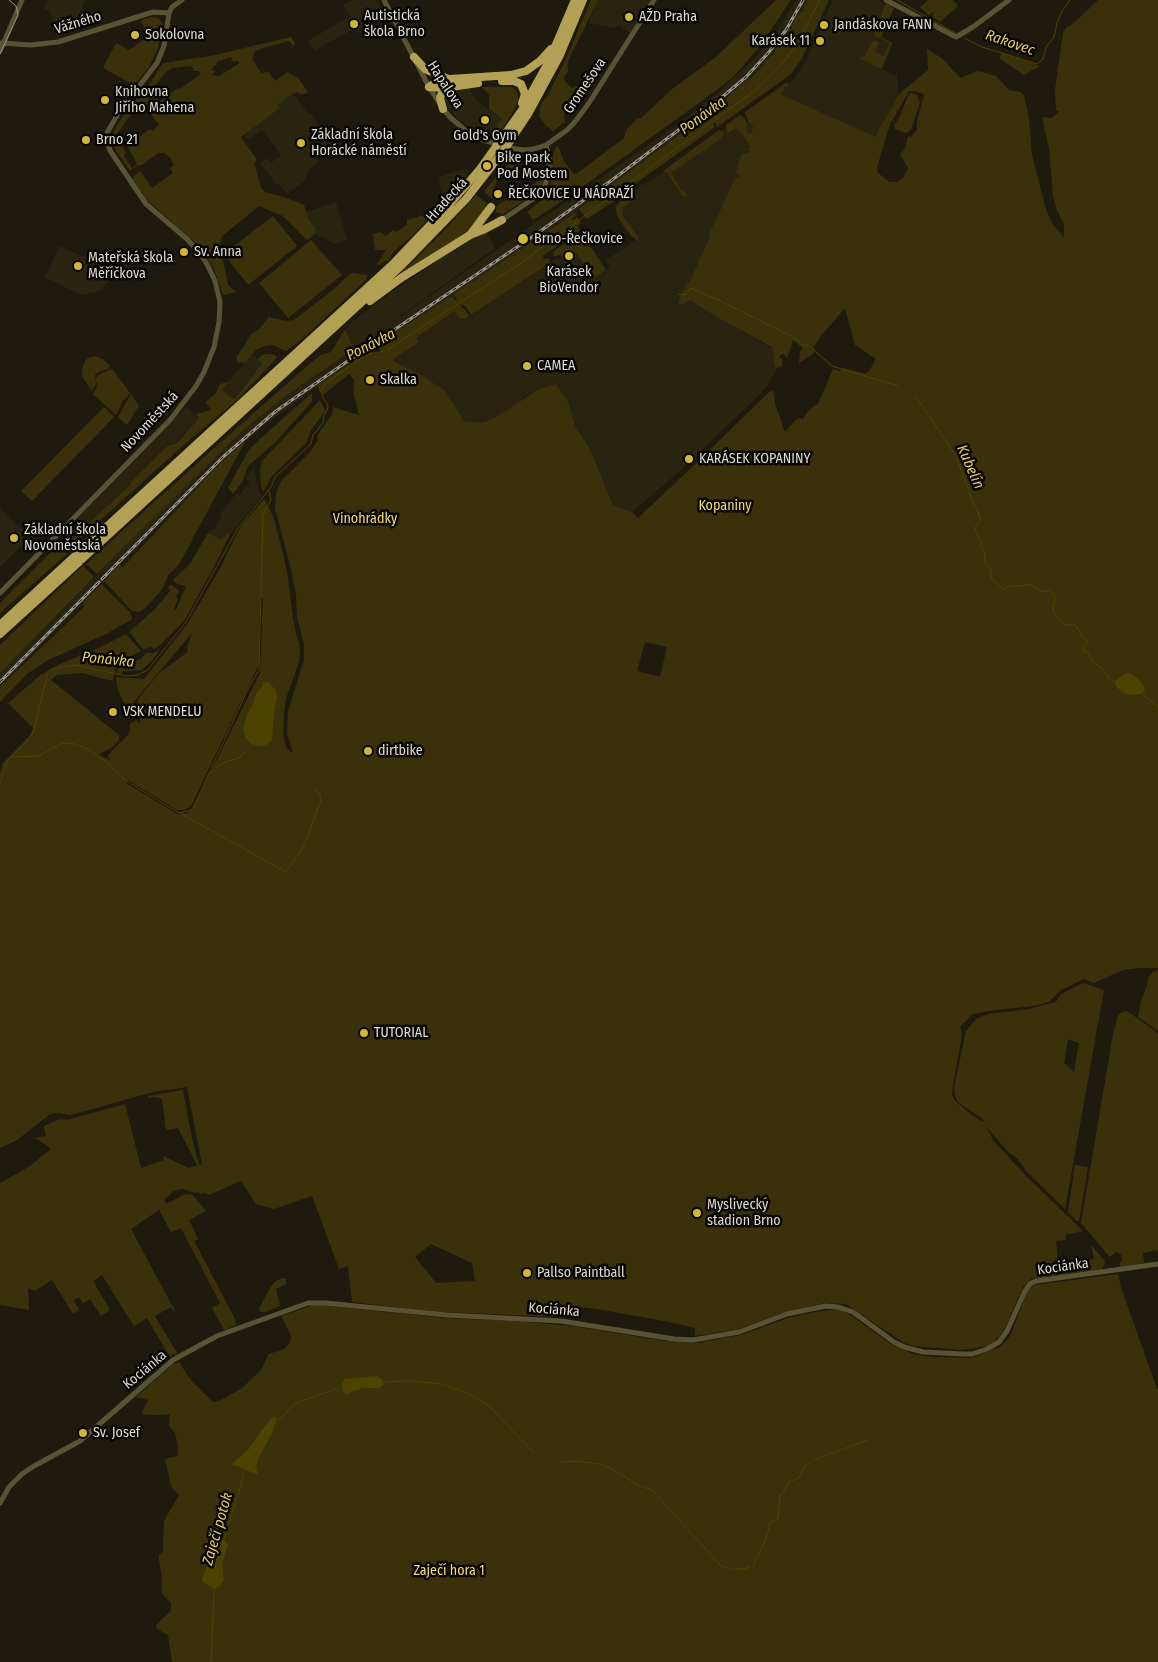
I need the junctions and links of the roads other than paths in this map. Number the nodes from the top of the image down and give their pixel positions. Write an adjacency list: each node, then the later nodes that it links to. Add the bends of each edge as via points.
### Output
1 (22, 0): 11 (street)
2 (182, 0): 9 (street)
3 (384, 0): 13 (street, Hapalova)
4 (575, 0): 10 (highway, Hradecká)
5 (583, 0): 18 (highway, Hradecká, via 558,60)
6 (654, 0): 19 (street, Gromešova, via 580,116)
7 (886, 0): 8 (street, via 956,36)
8 (1008, 0)
9 (168, 13): 11 (street, Vážného, via 151,12 58,42 31,45); 27 (street, Novoměstská, via 160,56 119,112 106,134 106,142 146,204 187,239 205,261 220,300 217,334 204,372 176,414)
10 (564, 28): 14 (highway, via 546,56 526,71); 18 (highway, Hradecká)
11 (2, 43): 12 (street)
12 (0, 51)
13 (414, 57): 14 (highway, via 426,69); 15 (street, Hapalova)
14 (450, 80): 15 (highway, via 436,82)
15 (429, 87): 16 (highway); 17 (street, Hapalova)
16 (444, 88): 17 (highway, via 440,98); 18 (highway, via 514,81 522,84 525,91)
17 (443, 109): 19 (street, Hapalova, via 460,126 484,140 518,150)
18 (523, 111): 22 (highway, Hradecká); 22 (highway, Hradecká, via 489,171)
19 (546, 145): 21 (street, via 549,172 544,189)
20 (491, 207): 23 (highway)
21 (502, 220): 23 (highway)
22 (438, 224): 24 (highway, Hradecká, via 402,265); 25 (highway, Hradecká)
23 (470, 235): 24 (highway, via 401,278)
24 (338, 324): 25 (highway, Hradecká)
25 (299, 356): 26 (highway)
26 (78, 558): 28 (highway); 29 (highway)
27 (0, 593)
28 (0, 625)
29 (0, 634)
30 (1158, 1264): 31 (street, Kociánka, via 1045,1279 1030,1284 1004,1336 999,1342 972,1354 923,1352 904,1347 849,1310 826,1306 787,1314 740,1332 693,1340 561,1321 308,1303 217,1336 173,1360 91,1432 22,1474)
31 (0, 1503)

